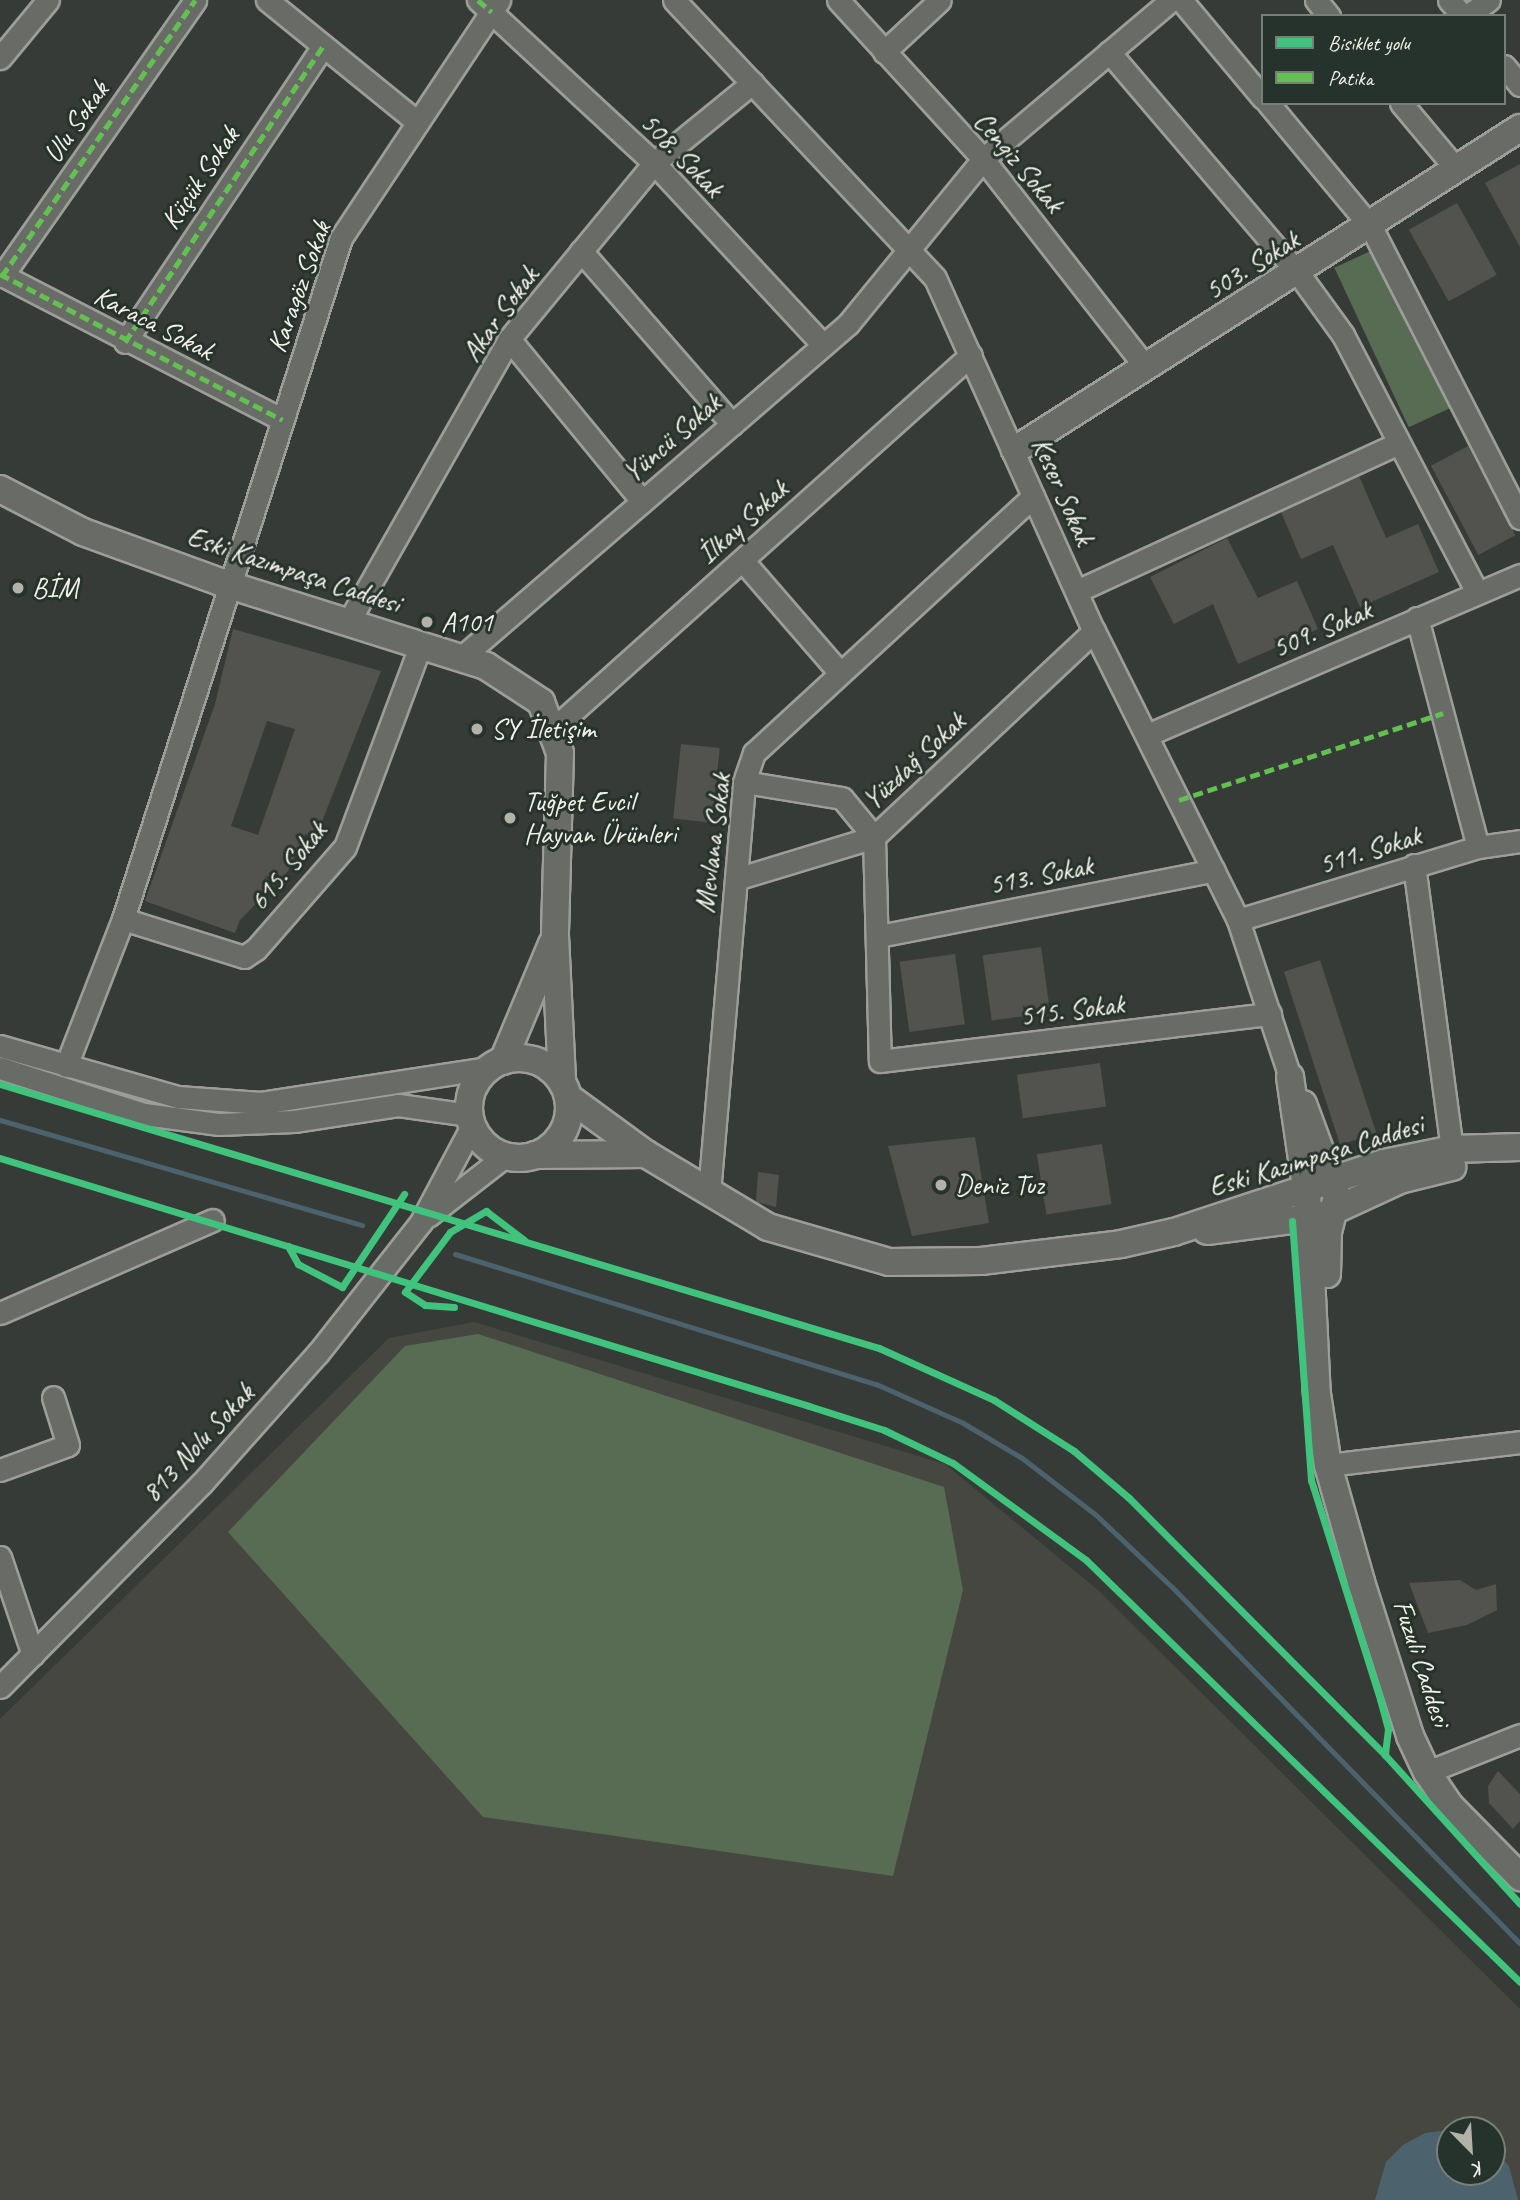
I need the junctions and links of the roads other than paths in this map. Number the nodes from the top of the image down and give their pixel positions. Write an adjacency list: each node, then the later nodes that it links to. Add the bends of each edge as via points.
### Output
1 (48, 0): 19 (street)
2 (195, 0): 35 (street, Ulu Sokak)
3 (267, 0): 16 (street)
4 (674, 0): 21 (street, Keser Sokak)
5 (838, 0): 17 (street, Cengiz Sokak)
6 (940, 0): 17 (street)
7 (1171, 0): 18 (street, Yüncü Sokak)
8 (1181, 0): 23 (street)
9 (1316, 0): 13 (street)
10 (1449, 0): 14 (street)
11 (1489, 0): 15 (street)
12 (490, 4): 26 (street, Karagöz Sokak); 29 (street, 508. Sokak)
13 (1327, 14)
14 (1463, 14)
15 (1468, 14)
16 (323, 46): 26 (street); 37 (street, Küçük Sokak)
17 (884, 52): 28 (street, Cengiz Sokak)
18 (1109, 52): 28 (street, Yüncü Sokak); 34 (street)
19 (0, 58)
20 (1506, 68): 22 (street)
21 (752, 83): 29 (street, Akar Sokak); 33 (street, Keser Sokak)
22 (1520, 85)
23 (1261, 95)
24 (1270, 105): 31 (street)
25 (1403, 105): 30 (street)
26 (416, 121): 41 (street, Karagöz Sokak, via 341,238)
27 (1520, 128): 30 (street, 503. Sokak)
28 (984, 159): 33 (street, Yüncü Sokak); 40 (street, Cengiz Sokak)
29 (654, 163): 32 (street, Akar Sokak); 38 (street, 508. Sokak)
30 (1457, 170): 31 (street, 503. Sokak)
31 (1371, 227): 34 (street, 503. Sokak); 48 (street)
32 (581, 251): 36 (street, Akar Sokak); 42 (street)
33 (911, 252): 38 (street, Yüncü Sokak); 39 (street, Keser Sokak, via 935,278)
34 (1298, 273): 40 (street, 503. Sokak); 43 (street, via 1343,335)
35 (1, 275): 37 (street, Karaca Sokak)
36 (509, 339): 47 (street); 55 (street, Akar Sokak)
37 (125, 342): 41 (street, Karaca Sokak)
38 (823, 345): 42 (street, Yüncü Sokak)
39 (971, 355): 44 (street, Keser Sokak); 49 (street, İlkay Sokak)
40 (1146, 368): 44 (street, 503. Sokak)
41 (283, 420): 51 (street, Karagöz Sokak)
42 (732, 424): 47 (street, Yüncü Sokak)
43 (1399, 443): 52 (street); 53 (street)
44 (1015, 450): 46 (street, Keser Sokak)
45 (0, 489): 51 (street, Eski Kazımpaşa Caddesi, via 83,532)
46 (1033, 496): 52 (street, Keser Sokak); 59 (street, Mevlana Sokak)
47 (642, 501): 58 (street, Yüncü Sokak)
48 (1520, 518)
49 (743, 561): 59 (street); 60 (street, İlkay Sokak)
50 (1520, 575): 53 (street, 509. Sokak)
51 (226, 584): 55 (street, Eski Kazımpaşa Caddesi); 69 (street)
52 (1077, 591): 56 (street, Keser Sokak)
53 (1476, 591): 54 (street, 509. Sokak)
54 (1417, 618): 61 (street, 509. Sokak); 65 (street)
55 (349, 621): 57 (street, Eski Kazımpaşa Caddesi)
56 (1094, 631): 61 (street, Keser Sokak); 63 (street, Yüzdağ Sokak)
57 (421, 644): 58 (street, Eski Kazımpaşa Caddesi); 69 (street, 615. Sokak, via 345,847 256,949 244,957)
58 (462, 657): 60 (street, Eski Kazımpaşa Caddesi, via 486,666 541,702)
59 (840, 673): 62 (street, Mevlana Sokak, via 754,753)
60 (552, 730): 71 (street, Eski Kazımpaşa Caddesi, via 560,753)
61 (1147, 735): 67 (street, Keser Sokak)
62 (744, 782): 63 (street, via 842,799); 68 (street, Mevlana Sokak)
63 (874, 837): 68 (street); 72 (street, Yüzdağ Sokak)
64 (1520, 841): 65 (street, 511. Sokak)
65 (1478, 847): 66 (street, 511. Sokak)
66 (1414, 865): 70 (street, 511. Sokak); 83 (street)
67 (1214, 870): 70 (street, Keser Sokak); 72 (street, 513. Sokak)
68 (736, 879): 90 (street, Mevlana Sokak)
69 (123, 919): 77 (street)
70 (1238, 920): 73 (street, Keser Sokak)
71 (555, 936): 76 (street, Eski Kazımpaşa Caddesi); 80 (street, Eski Kazımpaşa Caddesi)
72 (879, 936): 75 (street, Yüzdağ Sokak)
73 (1270, 1014): 75 (street, 515. Sokak); 79 (street, Keser Sokak)
74 (0, 1045): 77 (street)
75 (880, 1061)
76 (496, 1064): 77 (street, via 261,1103 178,1097); 80 (street, via 536,1061); 81 (street, via 470,1097)
77 (66, 1066)
78 (0, 1068): 81 (street, via 144,1114 219,1124 293,1121 398,1105)
79 (1290, 1077): 88 (street); 89 (street)
80 (565, 1089): 84 (street, Eski Kazımpaşa Caddesi); 85 (street, via 562,1132)
81 (471, 1120): 86 (street, via 491,1150); 94 (street)
82 (1520, 1147): 83 (street, Eski Kazımpaşa Caddesi)
83 (1452, 1149): 88 (street, Eski Kazımpaşa Caddesi)
84 (646, 1154): 85 (street); 90 (street, Eski Kazımpaşa Caddesi)
85 (534, 1155): 86 (street)
86 (505, 1156): 94 (street)
87 (1520, 1160): 91 (street, Eski Kazımpaşa Caddesi, via 1422,1174)
88 (1333, 1178): 89 (street, Eski Kazımpaşa Caddesi); 91 (street)
89 (1306, 1186): 92 (street); 95 (street, Eski Kazımpaşa Caddesi)
90 (709, 1193): 95 (street, Eski Kazımpaşa Caddesi, via 768,1227 889,1262 981,1261)
91 (1335, 1211): 92 (street, Eski Kazımpaşa Caddesi); 98 (street, via 1328,1230)
92 (1308, 1218): 95 (street, Eski Kazımpaşa Caddesi); 98 (street, via 1317,1395)
93 (213, 1220): 96 (street)
94 (421, 1222): 103 (street, 813 Nolu Sokak, via 256,1423)
95 (1174, 1232)
96 (0, 1313)
97 (53, 1397): 101 (street, via 68,1446)
98 (1325, 1437): 100 (street, Fuzuli Caddesi)
99 (1520, 1443): 100 (street)
100 (1328, 1465): 106 (street, Fuzuli Caddesi, via 1410,1736)
101 (0, 1469)
102 (0, 1557): 103 (street)
103 (33, 1655): 104 (street, 813 Nolu Sokak)
104 (0, 1688)
105 (1520, 1735): 106 (street)
106 (1427, 1772): 107 (street, Fuzuli Caddesi, via 1450,1807)
107 (1520, 1877)

